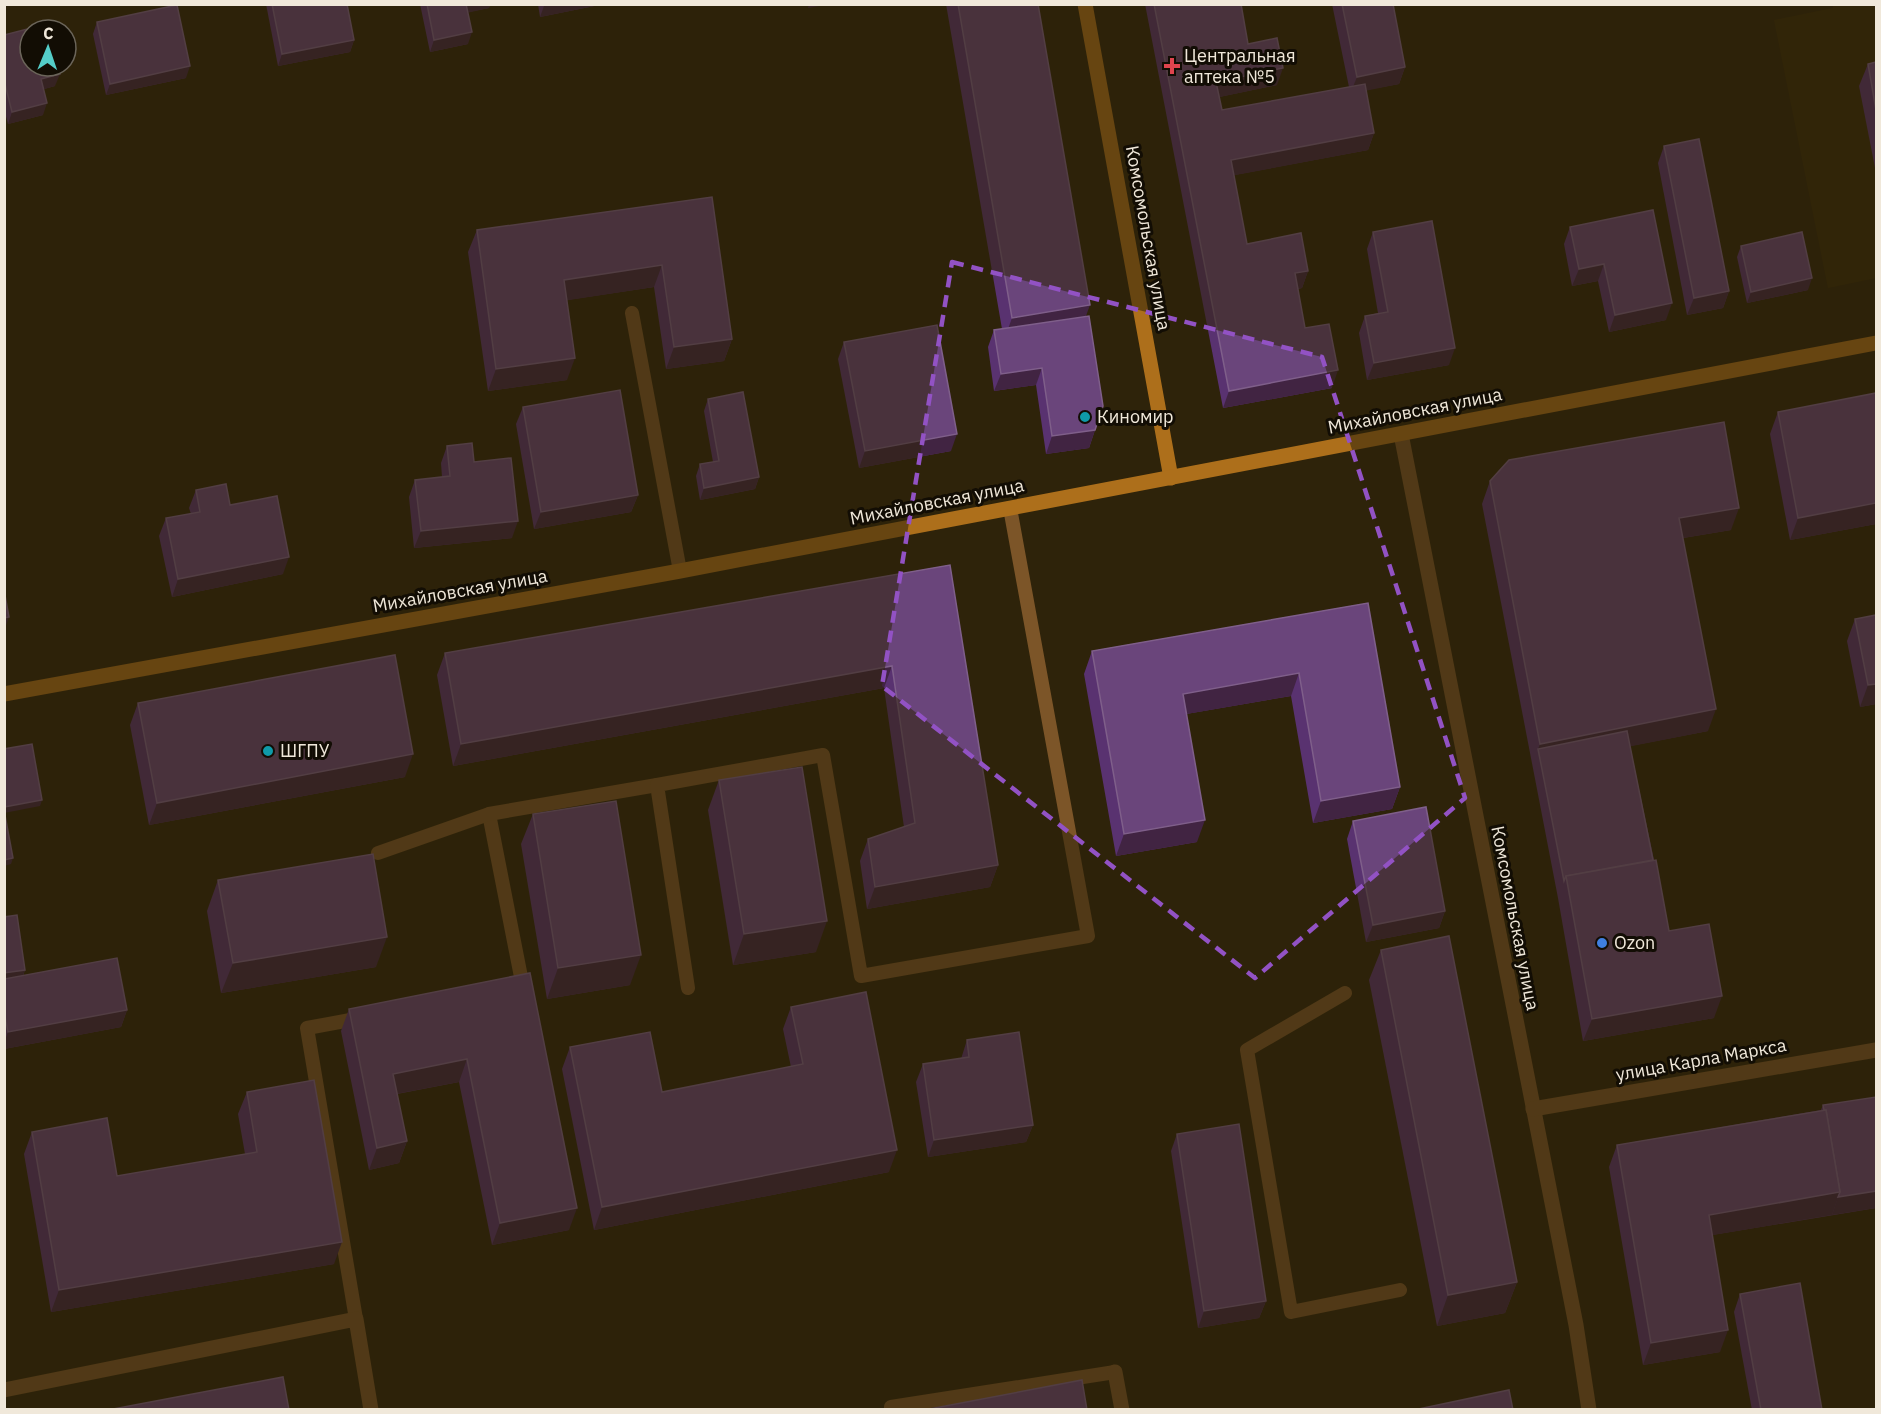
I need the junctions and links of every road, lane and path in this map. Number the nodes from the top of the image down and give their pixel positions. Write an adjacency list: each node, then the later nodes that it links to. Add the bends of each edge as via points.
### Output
1 (1085, 4): 5 (main road, Комсомольская улица)
2 (632, 313): 7 (lane)
3 (1876, 343): 4 (main road, Михайловская улица)
4 (1401, 434): 5 (main road, Михайловская улица); 17 (street, Комсомольская улица)
5 (1171, 478): 6 (main road, Михайловская улица)
6 (1010, 508): 7 (main road, Михайловская улица); 9 (lane, via 1089,936 861,976 823,755)
7 (680, 571): 8 (main road, Михайловская улица)
8 (4, 694)
9 (657, 785): 10 (lane); 12 (lane)
10 (489, 814): 11 (lane); 13 (lane, via 523,987)
11 (378, 853)
12 (688, 988)
13 (500, 992)
14 (1345, 993): 18 (lane, via 1247,1050 1292,1312)
15 (375, 1015): 19 (lane, via 307,1028)
16 (1876, 1050): 17 (street, улица Карла Маркса)
17 (1533, 1109): 25 (street, Комсомольская улица)
18 (1400, 1290)
19 (356, 1319): 21 (street); 23 (street)
20 (1115, 1372): 22 (lane); 24 (street)
21 (4, 1390)
22 (891, 1407)
23 (371, 1410)
24 (1122, 1410)
25 (1589, 1410)

